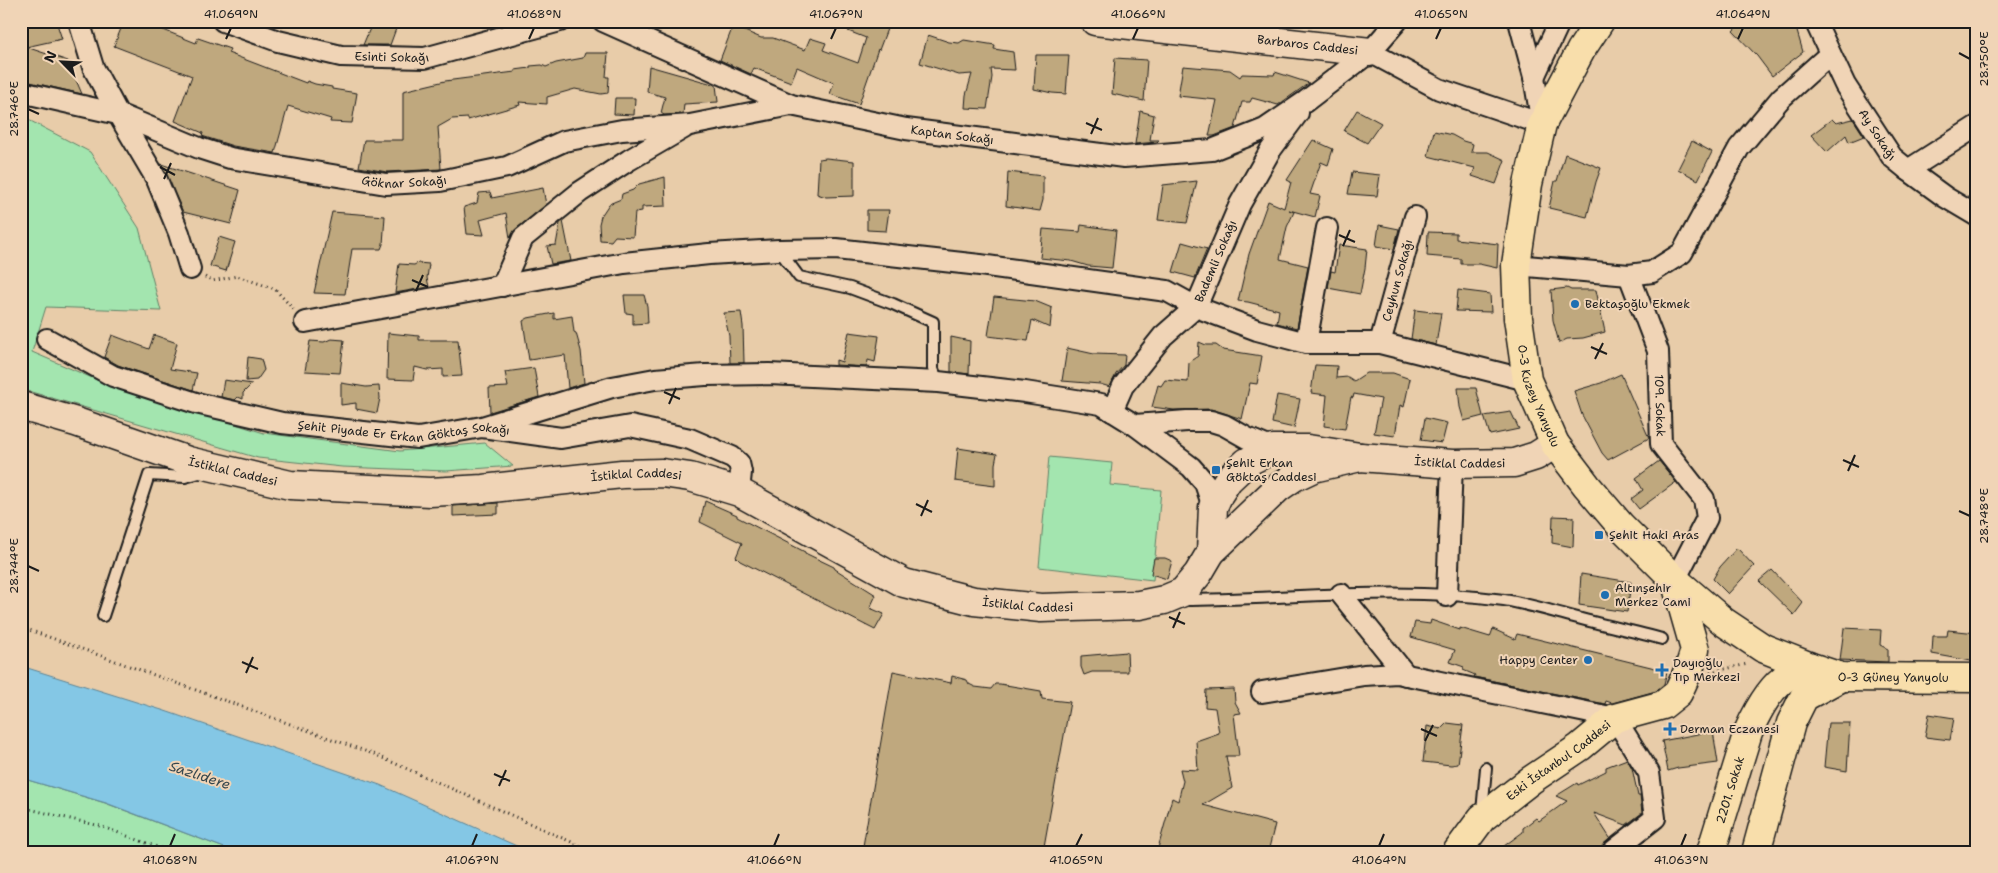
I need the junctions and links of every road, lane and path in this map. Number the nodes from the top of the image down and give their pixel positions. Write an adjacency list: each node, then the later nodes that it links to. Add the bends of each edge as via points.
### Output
1 (79, 21): 19 (street, via 93,67)
2 (223, 21): 3 (street, Esinti Sokağı, via 278,41 341,56 425,58)
3 (560, 21)
4 (603, 21): 18 (street, Kaptan Sokağı)
5 (1094, 21): 12 (main road, Barbaros Caddesi)
6 (1199, 21): 12 (street)
7 (1397, 21): 13 (street)
8 (1519, 21): 15 (street)
9 (1560, 21): 15 (street)
10 (1600, 21): 20 (main road, O-3 Kuzey Yanyolu)
11 (1815, 21): 14 (street, Ay Sokağı)
12 (1173, 30): 13 (main road, Barbaros Caddesi)
13 (1370, 52): 17 (street); 20 (street, via 1439,89)
14 (1830, 54): 23 (street, Ay Sokağı, via 1845,85 1892,157); 30 (street, via 1781,98 1739,148 1682,253 1652,272)
15 (1534, 77): 20 (street)
16 (21, 92): 19 (street, Göknar Sokağı)
17 (1306, 101): 18 (street, Kaptan Sokağı, via 1265,130 1212,150 1124,157 906,128); 32 (street, Bademli Sokağı, via 1270,151 1240,204)
18 (791, 105): 21 (street, Göknar Sokağı)
19 (118, 114): 21 (street, Göknar Sokağı, via 230,158 386,184 440,181 507,167 564,141 622,130); 29 (street, via 157,180)
20 (1542, 124): 28 (main road, O-3 Kuzey Yanyolu, via 1528,184)
21 (690, 125): 31 (street, via 580,192 523,238)
22 (1977, 126): 23 (street, Ay Sokağı)
23 (1908, 170): 24 (street)
24 (1977, 216)
25 (1415, 218): 36 (street, Ceyhun Sokağı)
26 (1327, 228): 35 (street)
27 (779, 250): 31 (street, via 624,263); 32 (street, via 836,249 980,265 1167,291); 38 (lane, via 799,277 850,288 933,322 933,369)
28 (1516, 265): 30 (street); 37 (main road, O-3 Kuzey Yanyolu, via 1518,318)
29 (190, 268): 33 (path, via 212,281 237,276 275,289)
30 (1629, 275): 53 (street, 109. Sokak, via 1658,351 1661,444 1704,499 1707,518)
31 (502, 286): 33 (street)
32 (1196, 307): 35 (street, via 1257,330); 40 (street, Bademli Sokağı, via 1163,336 1123,386)
33 (304, 322)
34 (47, 339): 42 (street, Şehit Piyade Er Erkan Göktaş Sokağı, via 113,376 196,403 282,423 418,438)
35 (1306, 343): 36 (street)
36 (1380, 343): 37 (street)
37 (1527, 380): 43 (main road, O-3 Kuzey Yanyolu)
38 (938, 382): 40 (street, via 1082,400 1101,404); 42 (street, via 769,374 655,379 612,387)
39 (21, 406): 47 (main road, İstiklal Caddesi)
40 (1112, 411): 41 (street)
41 (1135, 425): 44 (street, via 1211,421); 50 (street, via 1191,467 1206,483)
42 (482, 427): 49 (street, Şehit Piyade Er Erkan Göktaş Sokağı, via 560,438 630,426 690,439 732,456 741,472)
43 (1555, 444): 46 (main road, İstiklal Caddesi, via 1536,456 1514,462); 53 (main road, O-3 Kuzey Yanyolu, via 1621,526)
44 (1273, 449): 45 (main road, İstiklal Caddesi, via 1308,449); 48 (main road, via 1284,456 1289,465 1290,476); 50 (main road, İstiklal Caddesi, via 1247,462 1228,480)
45 (1360, 457): 46 (main road, İstiklal Caddesi); 48 (main road, İstiklal Caddesi, via 1312,468)
46 (1452, 464): 55 (street)
47 (219, 469): 49 (main road, İstiklal Caddesi, via 290,485 430,492 662,473); 57 (lane, via 185,477 149,475)
48 (1286, 483): 51 (main road, İstiklal Caddesi)
49 (739, 492): 56 (main road, İstiklal Caddesi, via 904,582 950,596 1041,608 1139,605)
50 (1213, 507): 51 (main road, via 1223,523 1232,526); 52 (main road, İstiklal Caddesi)
51 (1242, 524): 52 (main road, İstiklal Caddesi)
52 (1211, 552): 56 (main road, İstiklal Caddesi, via 1183,592)
53 (1675, 580): 60 (main road, O-3 Kuzey Yanyolu, via 1724,622 1763,648); 67 (main road, Eski İstanbul Caddesi, via 1695,650 1689,670 1678,692 1663,705)
54 (1341, 594): 55 (lane, via 1369,592); 56 (lane); 63 (street)
55 (1447, 596): 59 (lane, via 1504,600)
56 (1164, 600)
57 (103, 616)
58 (21, 627): 72 (path, via 376,755)
59 (1662, 639)
60 (1810, 667): 64 (main road, O-3 Güney Yanyolu); 75 (main road, 2201. Sokak, via 1785,679 1756,714)
61 (1756, 669): 62 (path, via 1748,664)
62 (1704, 673)
63 (1406, 675): 66 (street, via 1364,675); 67 (street)
64 (1841, 677): 65 (main road, O-3 Güney Yanyolu); 76 (main road, via 1804,697 1790,723)
65 (1977, 678)
66 (1262, 692)
67 (1616, 718): 70 (main road, Eski İstanbul Caddesi); 74 (street, via 1649,773 1655,818)
68 (1486, 768): 70 (lane)
69 (21, 807): 71 (path, via 100,826)
70 (1482, 818): 73 (main road, Eski İstanbul Caddesi)
71 (171, 852)
72 (594, 852)
73 (1456, 852)
74 (1612, 852)
75 (1712, 852)
76 (1756, 852)

